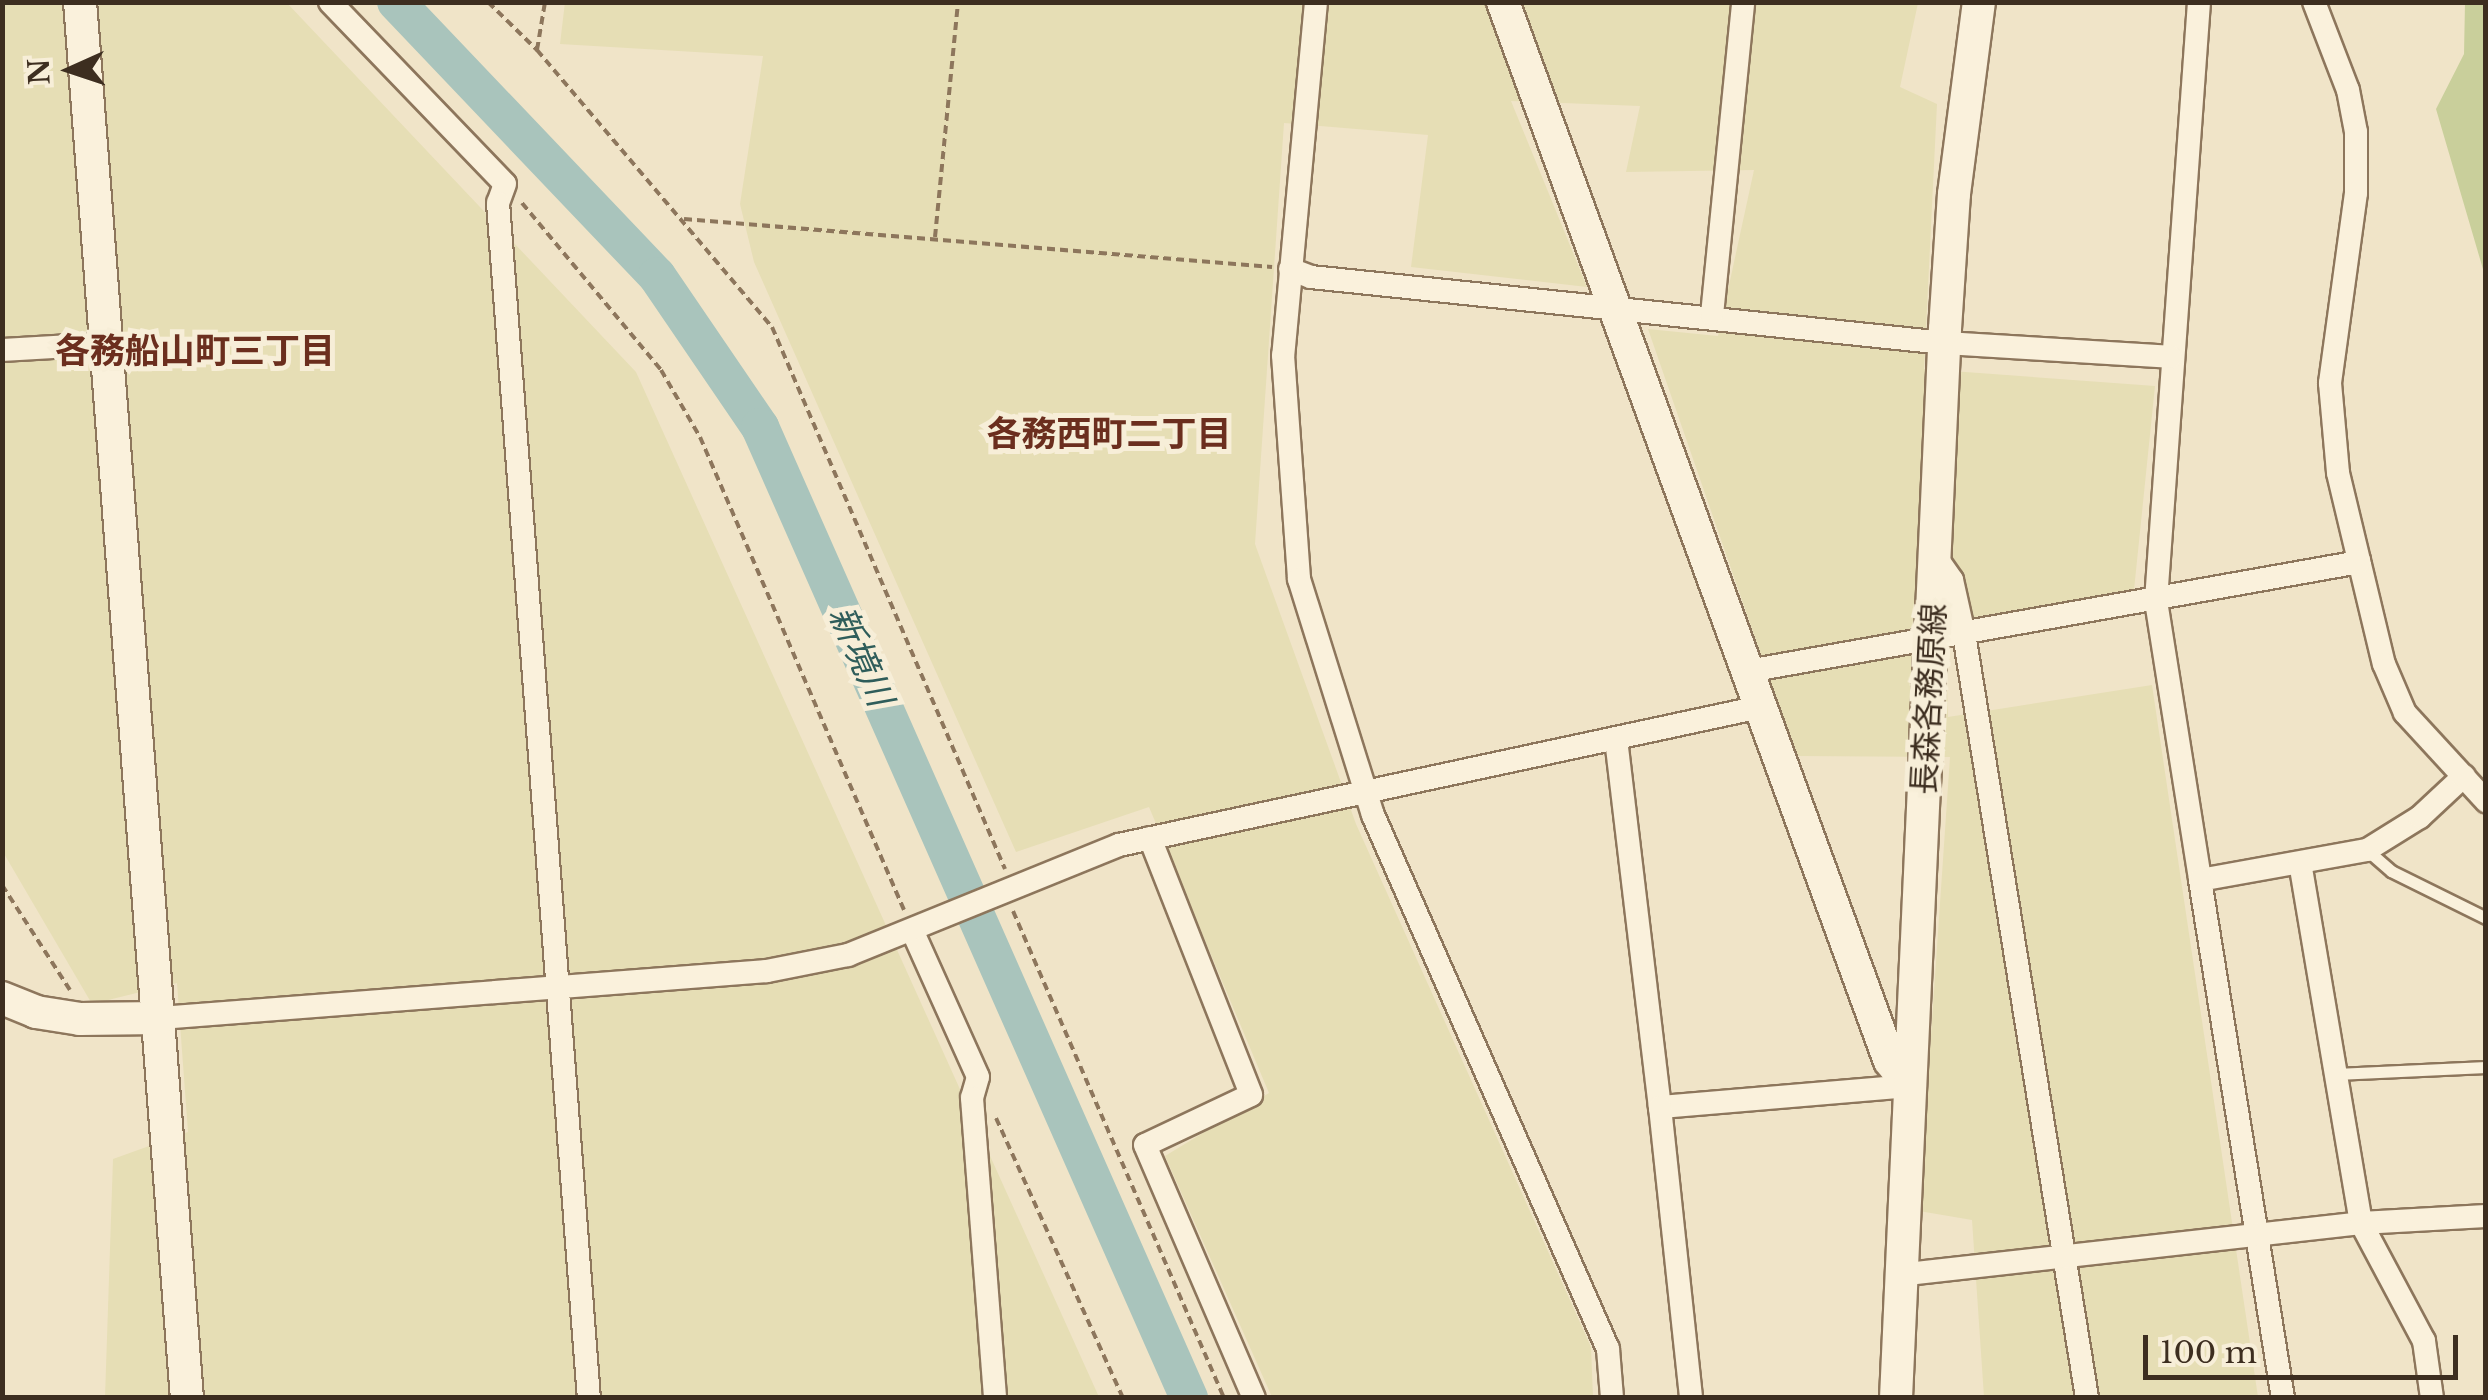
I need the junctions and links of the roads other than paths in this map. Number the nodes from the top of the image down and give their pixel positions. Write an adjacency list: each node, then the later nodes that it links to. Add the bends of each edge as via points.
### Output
1 (80, 2): 13 (street)
2 (330, 2): 33 (street, via 505,184 498,203)
3 (1316, 2): 9 (street)
4 (1503, 2): 10 (street)
5 (1742, 2): 11 (street)
6 (1979, 2): 12 (street, 長森各務原線, via 1954,194)
7 (2198, 2): 15 (street)
8 (2314, 2): 17 (street, via 2348,90 2356,132 2356,193 2330,383 2338,473)
9 (1290, 269): 10 (street, via 1312,277); 25 (street, via 1283,355 1292,541 1310,621)
10 (1617, 306): 11 (street); 21 (street)
11 (1712, 315): 12 (street)
12 (1944, 343): 15 (street); 16 (street, 長森各務原線)
13 (106, 344): 14 (street); 35 (street)
14 (2, 350)
15 (2171, 357): 18 (street)
16 (1936, 557): 19 (street, via 1952,580); 20 (street, 長森各務原線)
17 (2360, 562): 18 (street); 24 (street, via 2384,664 2406,714)
18 (2156, 601): 19 (street); 30 (street)
19 (1964, 634): 20 (street); 43 (street)
20 (1931, 641): 21 (street); 38 (street, 長森各務原線)
21 (1748, 671): 22 (street)
22 (1760, 707): 23 (street); 38 (street, via 1890,1061)
23 (1616, 739): 25 (street); 39 (street)
24 (2464, 776): 26 (street); 28 (street, via 2420,818)
25 (1367, 795): 27 (street); 49 (street, via 1608,1349)
26 (2486, 801)
27 (1150, 838): 32 (street); 48 (street, via 1251,1096 1144,1145)
28 (2367, 850): 29 (street); 31 (lane, via 2391,871)
29 (2300, 863): 30 (street); 37 (street)
30 (2200, 880): 42 (street)
31 (2486, 918)
32 (912, 930): 33 (street, via 848,955 767,971); 47 (street, via 978,1077 972,1098)
33 (559, 987): 35 (street); 46 (street)
34 (2, 998): 35 (street, via 80,1019)
35 (160, 1018): 45 (street)
36 (2486, 1066): 37 (lane)
37 (2336, 1074): 41 (street)
38 (1910, 1086): 39 (street); 44 (street, 長森各務原線)
39 (1660, 1107): 50 (street)
40 (2486, 1216): 41 (street)
41 (2360, 1222): 42 (street); 54 (street, via 2424,1341)
42 (2257, 1234): 43 (street); 53 (street)
43 (2064, 1257): 44 (street); 52 (street)
44 (1898, 1275): 51 (street, 長森各務原線)
45 (187, 1398)
46 (589, 1398)
47 (995, 1398)
48 (1254, 1398)
49 (1612, 1398)
50 (1691, 1398)
51 (1896, 1398)
52 (2087, 1398)
53 (2283, 1398)
54 (2432, 1398)

